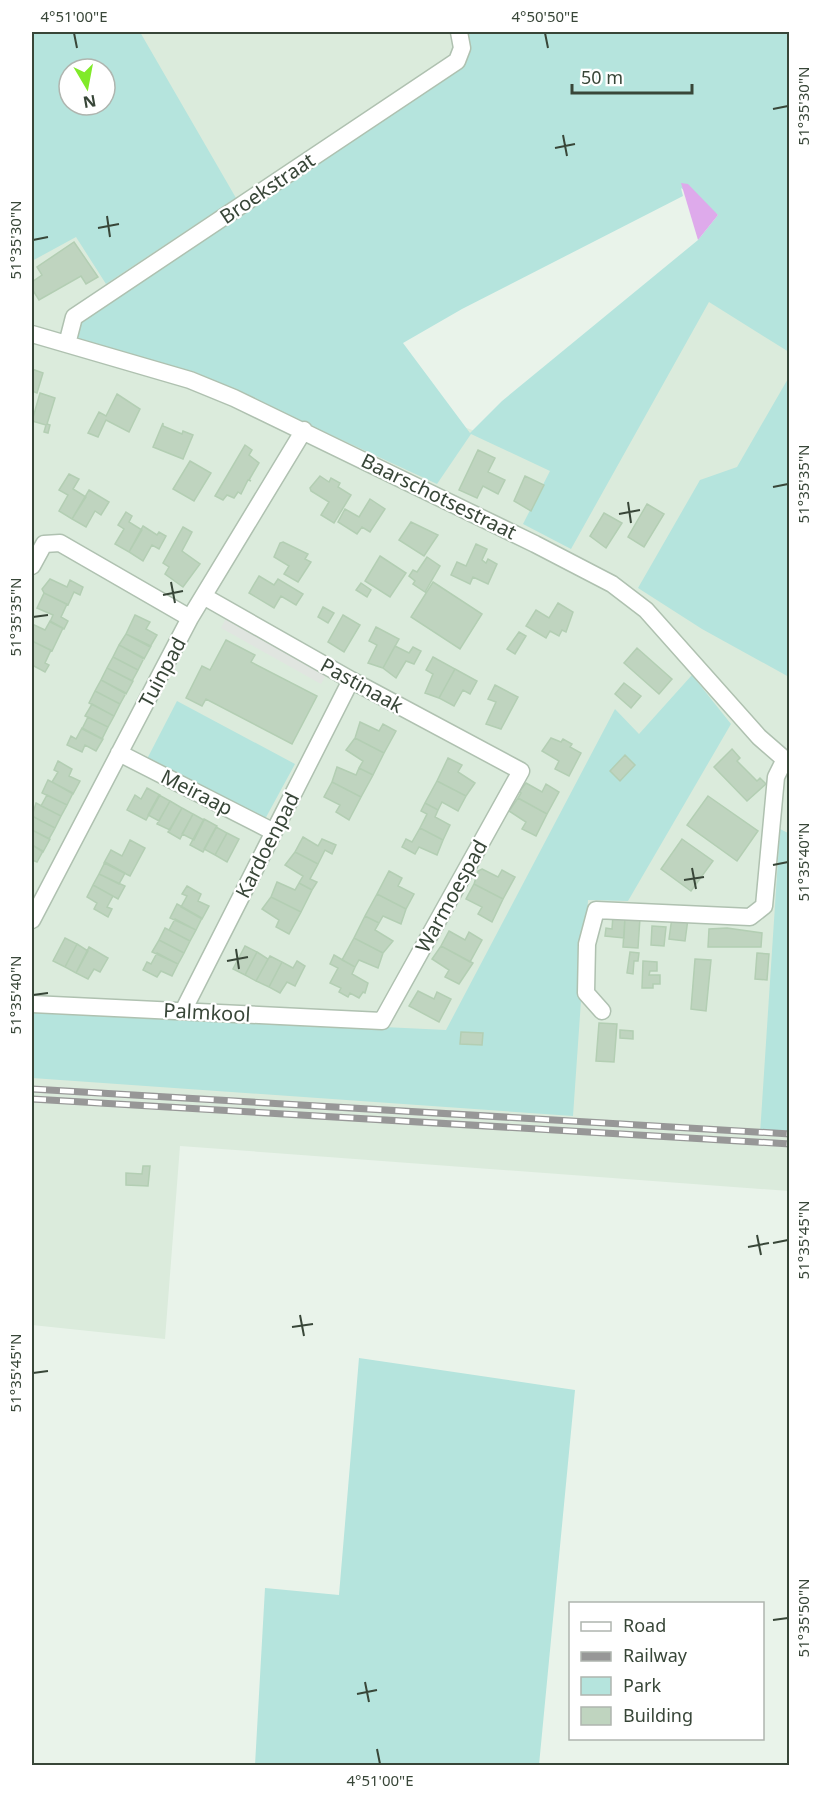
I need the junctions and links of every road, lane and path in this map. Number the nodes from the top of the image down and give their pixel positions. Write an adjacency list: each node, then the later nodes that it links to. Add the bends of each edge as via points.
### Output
1 (459, 32): 3 (street, Broekstraat, via 462,48 457,62 74,317)
2 (32, 334): 3 (street, Baarschotsestraat)
3 (67, 344): 4 (street, Baarschotsestraat, via 190,380)
4 (304, 430): 6 (street, Tuinpad); 10 (street, Baarschotsestraat, via 612,585 646,610)
5 (32, 566): 7 (street, via 44,544 60,543)
6 (205, 597): 7 (street, Tuinpad); 8 (street, Pastinaak)
7 (190, 618): 9 (street, Tuinpad)
8 (351, 680): 11 (street, Pastinaak); 12 (street, Kardoenpad)
9 (119, 753): 12 (street, Meiraap); 13 (street, Tuinpad)
10 (786, 762): 16 (street, Baarschotsestraat, via 776,777 764,906 750,916 596,909 587,944 586,993)
11 (521, 771): 17 (street, Warmoespad)
12 (274, 832): 15 (street, Kardoenpad)
13 (32, 920)
14 (32, 1004): 15 (street, Palmkool)
15 (183, 1011): 17 (street, Palmkool)
16 (602, 1011)
17 (382, 1022)

